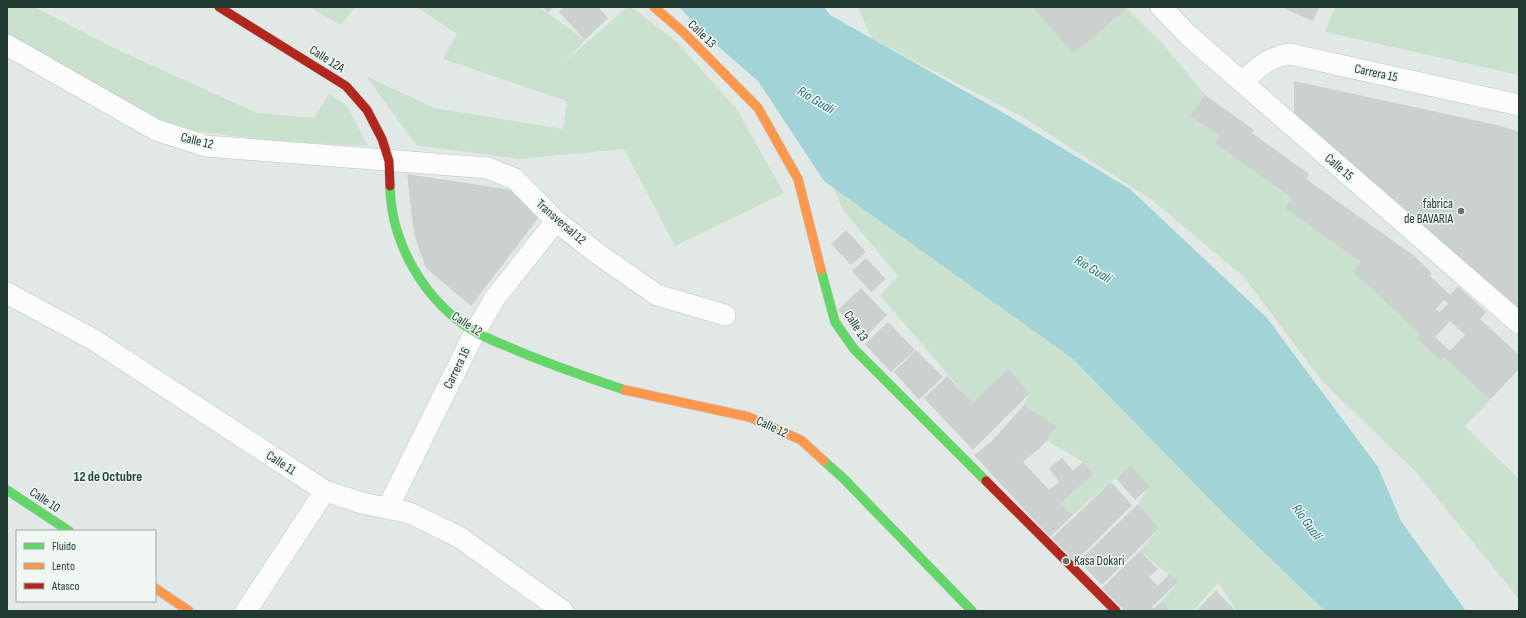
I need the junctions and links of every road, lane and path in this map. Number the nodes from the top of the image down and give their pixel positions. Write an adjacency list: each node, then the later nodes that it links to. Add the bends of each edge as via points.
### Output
1 (219, 7): 7 (street, Calle 12A, via 346,86 367,110 382,139)
2 (654, 7): 22 (street, Calle 13, via 683,32 758,108 798,179 835,322 854,349)
3 (1161, 7): 5 (street, Calle 15, via 1188,35)
4 (7, 45): 7 (street, Calle 12, via 156,130 206,146)
5 (1242, 82): 6 (street, Carrera 15, via 1262,64 1276,56 1290,54); 11 (street, Calle 15)
6 (1519, 105)
7 (389, 161): 8 (street, Transversal 12, via 488,168 515,179); 12 (street, Calle 12, via 390,201 399,240 417,276 443,307)
8 (556, 221): 10 (street, Transversal 12, via 598,254 657,294); 12 (street, Carrera 16, via 495,298)
9 (7, 293): 14 (street, Calle 11, via 94,340)
10 (725, 315)
11 (1519, 323)
12 (475, 332): 15 (street, Carrera 16); 21 (street, Calle 12, via 556,367 636,394 749,417 801,440 843,478)
13 (7, 490): 16 (street, Calle 10)
14 (325, 491): 15 (street, Calle 11, via 362,503); 19 (street)
15 (388, 507): 20 (street, Calle 11, via 410,513 459,537)
16 (67, 530)
17 (156, 589): 18 (street)
18 (189, 611)
19 (246, 611)
20 (563, 611)
21 (972, 611)
22 (1116, 611)

